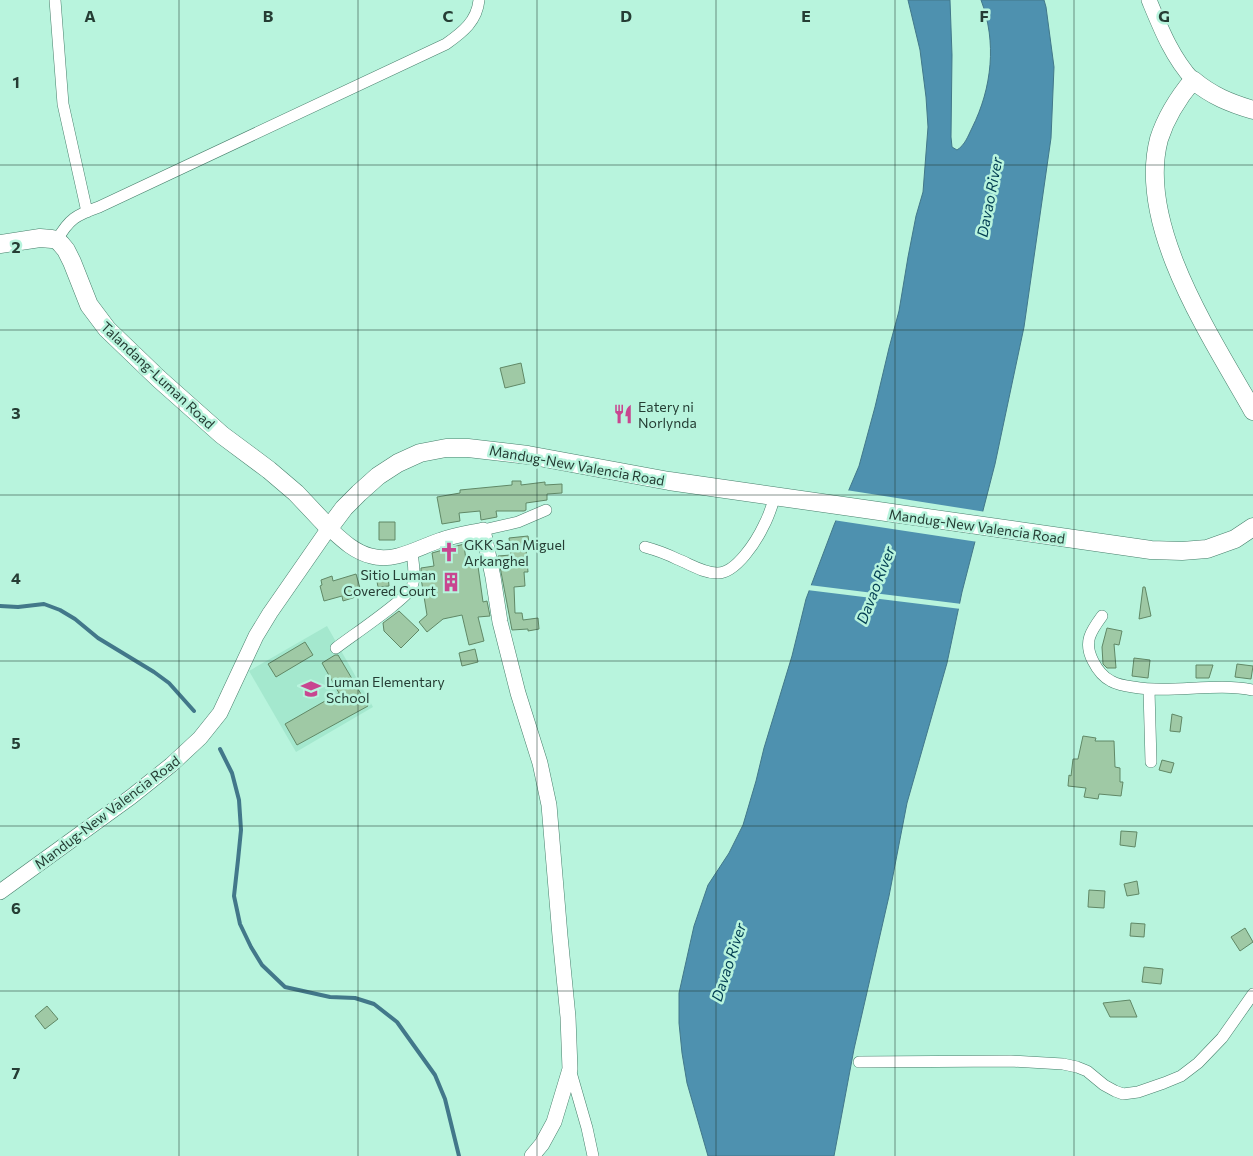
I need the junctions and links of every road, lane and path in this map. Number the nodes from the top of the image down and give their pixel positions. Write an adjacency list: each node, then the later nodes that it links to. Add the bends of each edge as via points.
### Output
1 (55, 0): 6 (street, via 62,104)
2 (479, 0): 6 (street, via 473,20 446,44)
3 (1149, 0): 4 (street, via 1174,56)
4 (1193, 80): 5 (main road, via 1221,99); 9 (main road, via 1174,106 1160,139 1155,176 1157,202 1183,284)
5 (1253, 110)
6 (87, 212): 7 (street, via 70,221)
7 (57, 240): 8 (main road, via 40,238); 13 (main road, Talandang-Luman Road, via 72,262 89,305 107,329 222,435 296,492)
8 (0, 244)
9 (1253, 411)
10 (775, 496): 12 (main road, Mandug-New Valencia Road, via 1151,550 1206,549 1235,539); 13 (main road, Mandug-New Valencia Road, via 669,481 528,455 446,448 420,453 378,476 359,492); 15 (street, via 751,548 730,570 720,574)
11 (546, 510): 14 (street, via 518,522)
12 (1253, 527)
13 (329, 528): 16 (street, via 359,552 371,556 387,558); 22 (street, Mandug-New Valencia Road, via 270,612 220,713 200,738 131,797)
14 (483, 530): 16 (street, via 442,540); 25 (street, via 500,622 549,806)
15 (644, 547)
16 (412, 552): 18 (street, via 414,576 410,590)
17 (1102, 616): 19 (street, via 1088,641 1095,665 1110,680)
18 (336, 648)
19 (1149, 690): 20 (street, via 1232,687); 21 (street)
20 (1253, 690)
21 (1151, 762)
22 (0, 892)
23 (1253, 994): 24 (street, via 1222,1038 1198,1063 1181,1076 1138,1092 1123,1094 1086,1071 1063,1064 1011,1060)
24 (859, 1062)
25 (570, 1069): 26 (street, via 554,1122); 27 (street)
26 (532, 1156)
27 (593, 1156)

